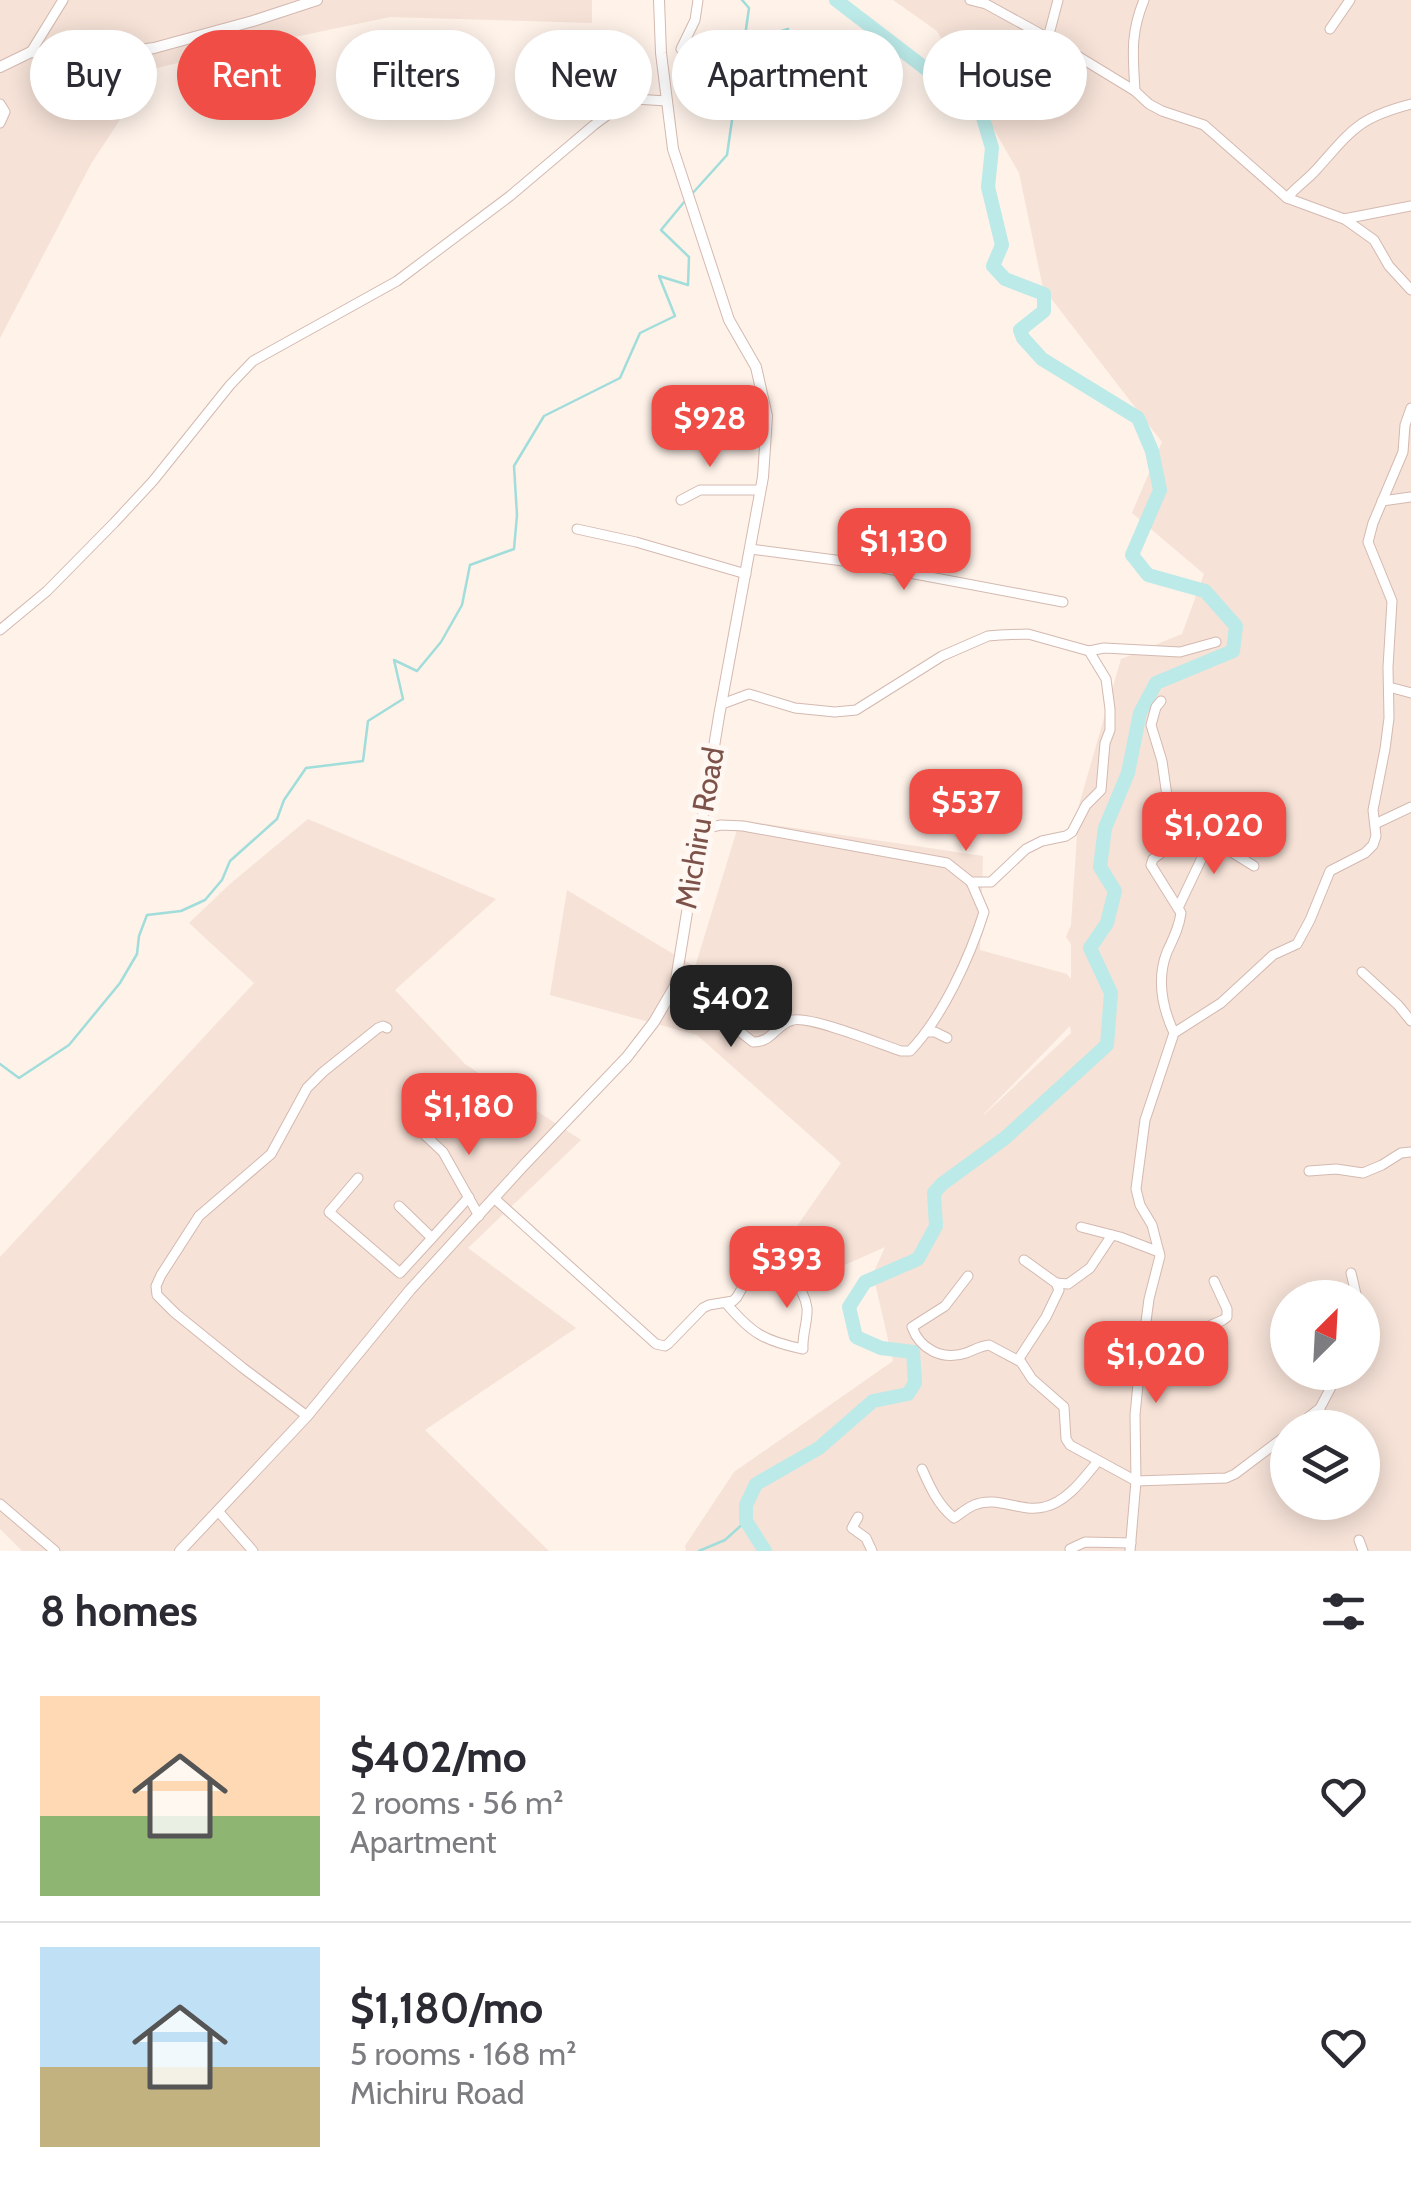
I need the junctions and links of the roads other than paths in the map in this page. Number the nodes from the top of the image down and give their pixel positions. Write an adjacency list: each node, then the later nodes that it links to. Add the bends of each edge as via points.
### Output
1 (63, 0): 12 (street)
2 (275, 0): 10 (street)
3 (317, 0): 10 (street)
4 (659, 0): 21 (street, Michiru Road)
5 (698, 0): 13 (street)
6 (970, 0): 14 (street)
7 (1058, 0): 15 (street)
8 (1144, 0): 20 (street, via 1134,24)
9 (1350, 0): 11 (street)
10 (285, 10): 16 (street)
11 (1330, 29)
12 (45, 30)
13 (690, 30)
14 (1033, 30)
15 (1050, 30)
16 (157, 47)
17 (30, 52): 19 (street)
18 (1087, 61): 20 (street)
19 (0, 67)
20 (1135, 90): 25 (street, via 1162,112 1204,125)
21 (666, 101): 30 (street, Michiru Road, via 688,197 766,406); 38 (street, via 625,102 397,281 252,362 135,501)
22 (0, 104): 24 (street)
23 (1411, 104): 25 (street, via 1356,125)
24 (0, 124)
25 (1287, 198): 27 (street)
26 (1411, 206): 27 (street)
27 (1344, 219): 28 (street, via 1374,240)
28 (1411, 290)
29 (1411, 408): 33 (street, via 1403,452)
30 (760, 490): 32 (street, via 700,490); 35 (street, Michiru Road)
31 (1411, 497): 33 (street)
32 (681, 500)
33 (1382, 502): 41 (street, via 1368,542 1392,602)
34 (578, 529): 36 (street)
35 (750, 550): 36 (street, Michiru Road); 37 (street)
36 (746, 574): 44 (street, Michiru Road)
37 (1064, 602)
38 (0, 630)
39 (1216, 642): 40 (street, via 1180,652)
40 (1089, 651): 44 (street, via 1028,634 988,636 942,656 856,710 795,708 749,694); 49 (street, via 1106,679 1110,709 1100,790 1072,832 1026,849 990,882)
41 (1389, 687): 42 (street); 46 (street)
42 (1411, 693)
43 (1161, 701): 50 (street, via 1150,724 1180,824 1151,865)
44 (722, 704): 47 (street, Michiru Road)
45 (1411, 807): 46 (street)
46 (1376, 824): 56 (street, via 1369,849 1330,871 1298,944 1274,955 1221,1004)
47 (702, 829): 49 (street, via 744,826 946,863); 52 (street, Michiru Road)
48 (1254, 866): 50 (street, via 1209,842)
49 (972, 882): 55 (street, via 984,912 976,941)
50 (1178, 908): 56 (street, via 1181,918 1160,978)
51 (1362, 972): 53 (street)
52 (676, 986): 55 (street, via 753,1042 794,1019 906,1052); 63 (street, Michiru Road, via 627,1057)
53 (1411, 1021)
54 (387, 1028): 79 (street, via 378,1028 307,1088 271,1154 199,1216 156,1286 175,1313)
55 (929, 1032): 57 (street)
56 (1174, 1033): 69 (street, via 1143,1126 1136,1190)
57 (946, 1038)
58 (424, 1104): 62 (street, via 410,1120 443,1152)
59 (1411, 1152): 60 (street, via 1362,1173)
60 (1309, 1171)
61 (358, 1178): 68 (street, via 329,1212 400,1273)
62 (469, 1197): 65 (street); 68 (street)
63 (495, 1199): 65 (street, Michiru Road); 76 (street, via 656,1344 668,1344 709,1304)
64 (399, 1206): 68 (street)
65 (479, 1216): 79 (street, Michiru Road)
66 (1081, 1227): 67 (street)
67 (1112, 1235): 69 (street); 75 (street, via 1090,1268 1068,1284)
68 (432, 1238)
69 (1159, 1252): 77 (street)
70 (1024, 1260): 75 (street)
71 (1351, 1273): 73 (street)
72 (968, 1276): 78 (street, via 946,1306 912,1330 936,1353 963,1354 989,1345)
73 (1352, 1280)
74 (1214, 1281): 77 (street, via 1227,1309 1224,1320 1183,1336)
75 (1056, 1283): 78 (street, via 1057,1298)
76 (726, 1303): 76 (street, via 738,1297 756,1266 778,1267 804,1296 803,1349 752,1332)
77 (1146, 1328): 83 (street, via 1135,1415)
78 (1018, 1360): 81 (street, via 1064,1407 1070,1445)
79 (307, 1416): 85 (street, Michiru Road)
80 (1270, 1448): 83 (street, via 1231,1478)
81 (1098, 1462): 82 (street, via 1048,1507 981,1504 954,1518); 83 (street)
82 (922, 1469)
83 (1136, 1481): 87 (street)
84 (0, 1504): 89 (street)
85 (218, 1511): 90 (street, Michiru Road); 91 (street)
86 (858, 1516): 92 (street, via 852,1528)
87 (1131, 1547): 88 (street, via 1086,1542)
88 (1070, 1549)
89 (55, 1551)
90 (180, 1551)
91 (253, 1551)
92 (872, 1551)

